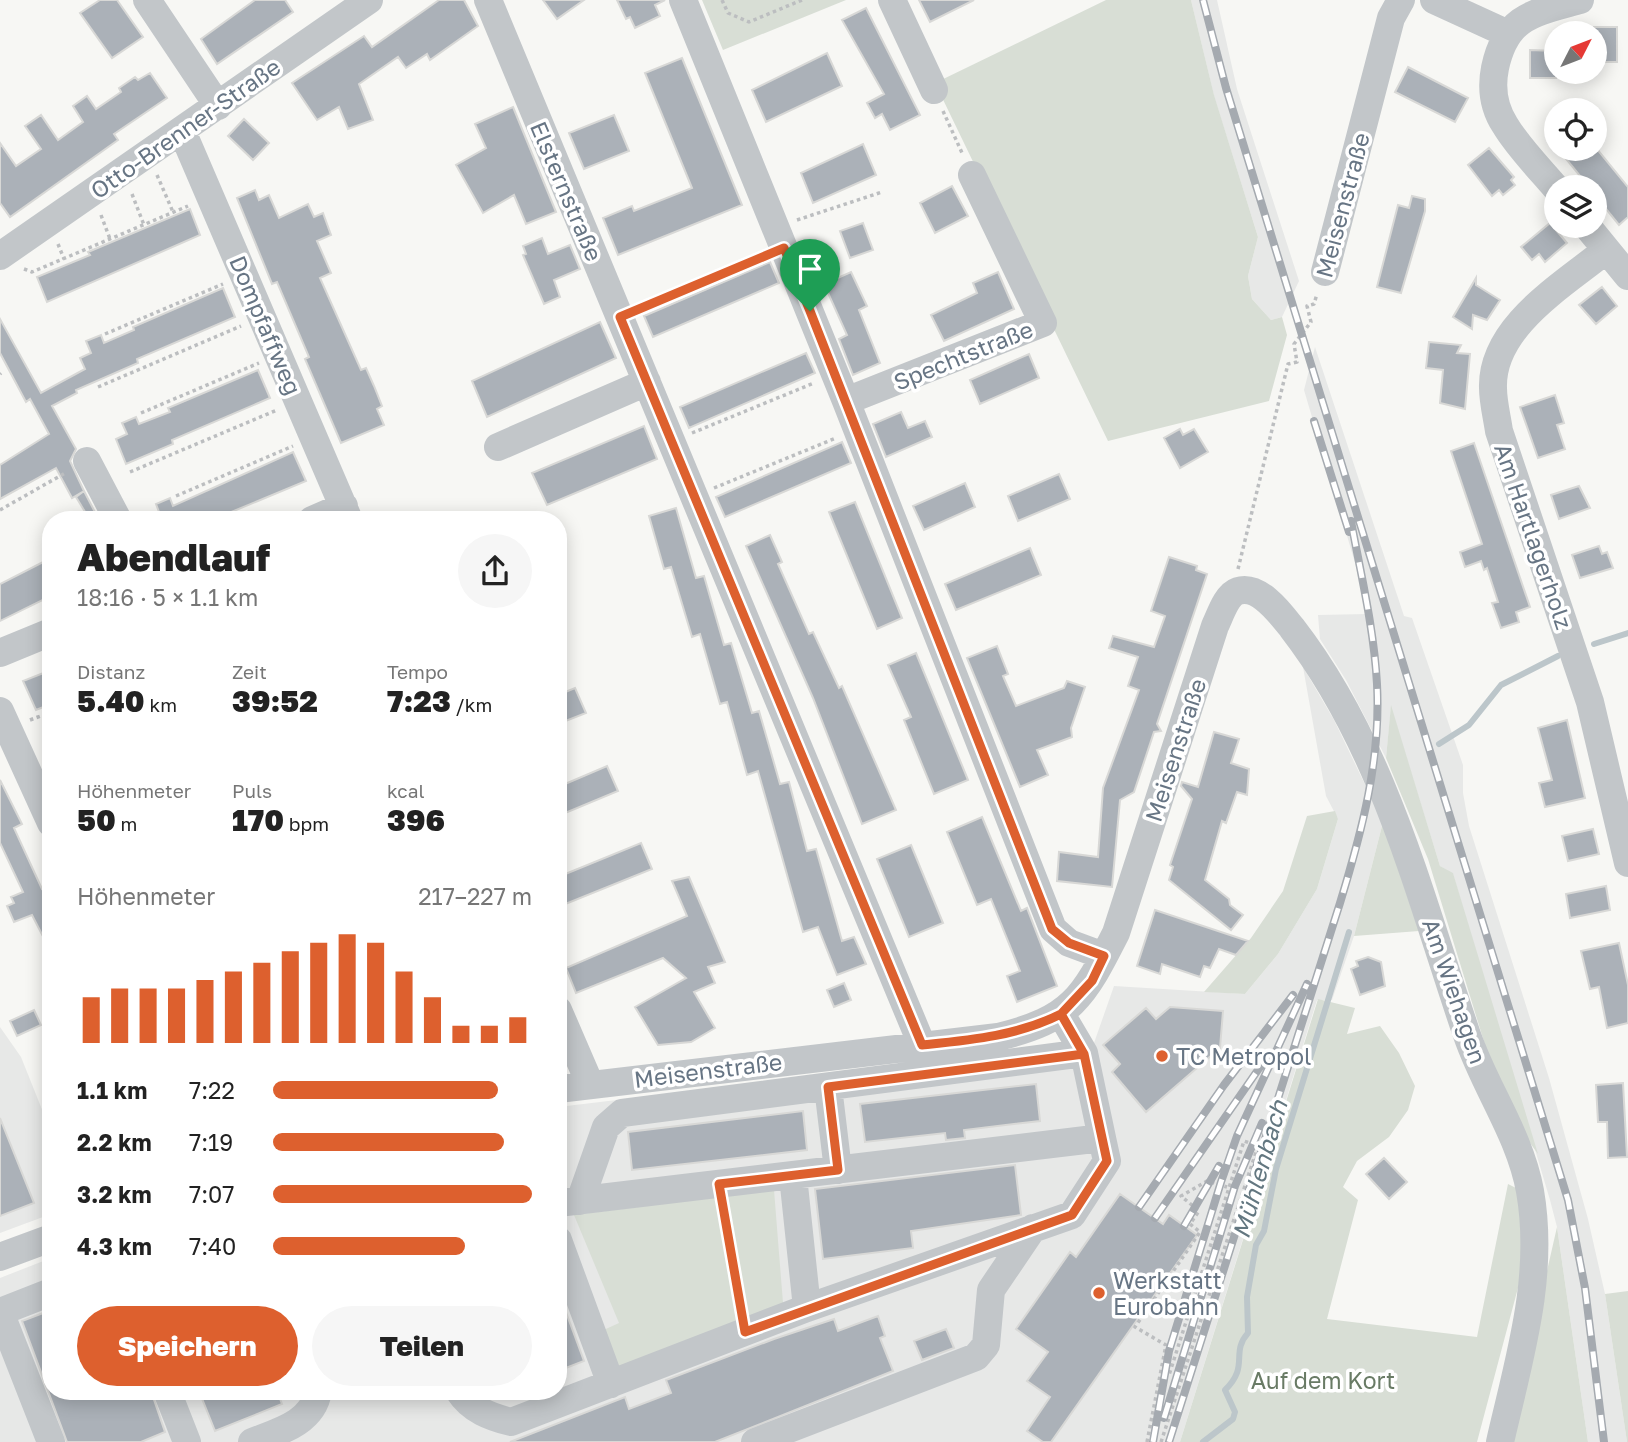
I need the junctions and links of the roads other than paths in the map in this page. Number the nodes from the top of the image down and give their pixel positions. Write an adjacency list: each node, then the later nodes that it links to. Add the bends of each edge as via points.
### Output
1 (147, 0): 11 (street)
2 (369, 0): 11 (street, Otto-Brenner-Straße)
3 (488, 0): 20 (street, Elsternstraße)
4 (683, 0): 21 (street)
5 (892, 0): 10 (street)
6 (1401, 0): 18 (street, Meisenstraße, via 1391,18)
7 (1434, 0): 9 (street)
8 (1580, 0): 9 (street, via 1525,18)
9 (1506, 33): 14 (street, via 1493,80 1494,99 1504,125)
10 (934, 90)
11 (218, 106): 12 (street, Otto-Brenner-Straße)
12 (182, 131): 17 (street, Otto-Brenner-Straße, via 123,171); 25 (street, Dompfaffweg)
13 (972, 174): 21 (street, Spechtstraße, via 1044,323)
14 (1545, 175)
15 (1596, 238): 16 (street)
16 (1606, 250): 19 (street); 31 (street, Am Hartlagerholz, via 1520,322 1496,362 1492,386 1499,431 1590,702)
17 (11, 262)
18 (1325, 272)
19 (1628, 276)
20 (647, 382): 22 (street); 35 (street, Elsternstraße)
21 (846, 401): 32 (street, via 1052,929 1069,943)
22 (498, 447)
23 (88, 461): 24 (street)
24 (113, 511)
25 (346, 511)
26 (1238, 590): 32 (street, Meisenstraße, via 1215,626 1124,908); 58 (street, Am Wiehagen, via 1252,592 1282,615 1356,732 1409,853 1468,1038 1521,1156 1530,1190 1534,1286)
27 (42, 636): 28 (street)
28 (0, 653)
29 (0, 711): 30 (street)
30 (42, 803)
31 (1628, 863)
32 (1104, 956): 33 (street, Meisenstraße, via 1092,981)
33 (1061, 1014): 35 (street, Meisenstraße, via 998,1037); 36 (street)
34 (567, 1031): 37 (street)
35 (922, 1045): 37 (street, Meisenstraße)
36 (1084, 1054): 39 (street); 40 (street)
37 (590, 1084): 38 (street, Meisenstraße)
38 (567, 1087)
39 (828, 1087): 41 (street); 43 (street, via 622,1113 606,1126)
40 (1102, 1138): 41 (street); 44 (street, via 1107,1161 1072,1215)
41 (838, 1170): 42 (street)
42 (793, 1176): 43 (street); 49 (street)
43 (569, 1202)
44 (1033, 1228): 49 (street); 57 (street, via 991,1290 986,1345 976,1357)
45 (42, 1241): 46 (street)
46 (0, 1257)
47 (567, 1264): 50 (street)
48 (42, 1296): 54 (street, via 0,1312)
49 (807, 1308): 50 (street)
50 (611, 1384): 53 (street, via 511,1422 487,1415)
51 (171, 1400): 55 (street)
52 (314, 1400): 56 (street, via 309,1414)
53 (465, 1400)
54 (51, 1442)
55 (187, 1442)
56 (252, 1442)
57 (755, 1442)
58 (1500, 1442)

